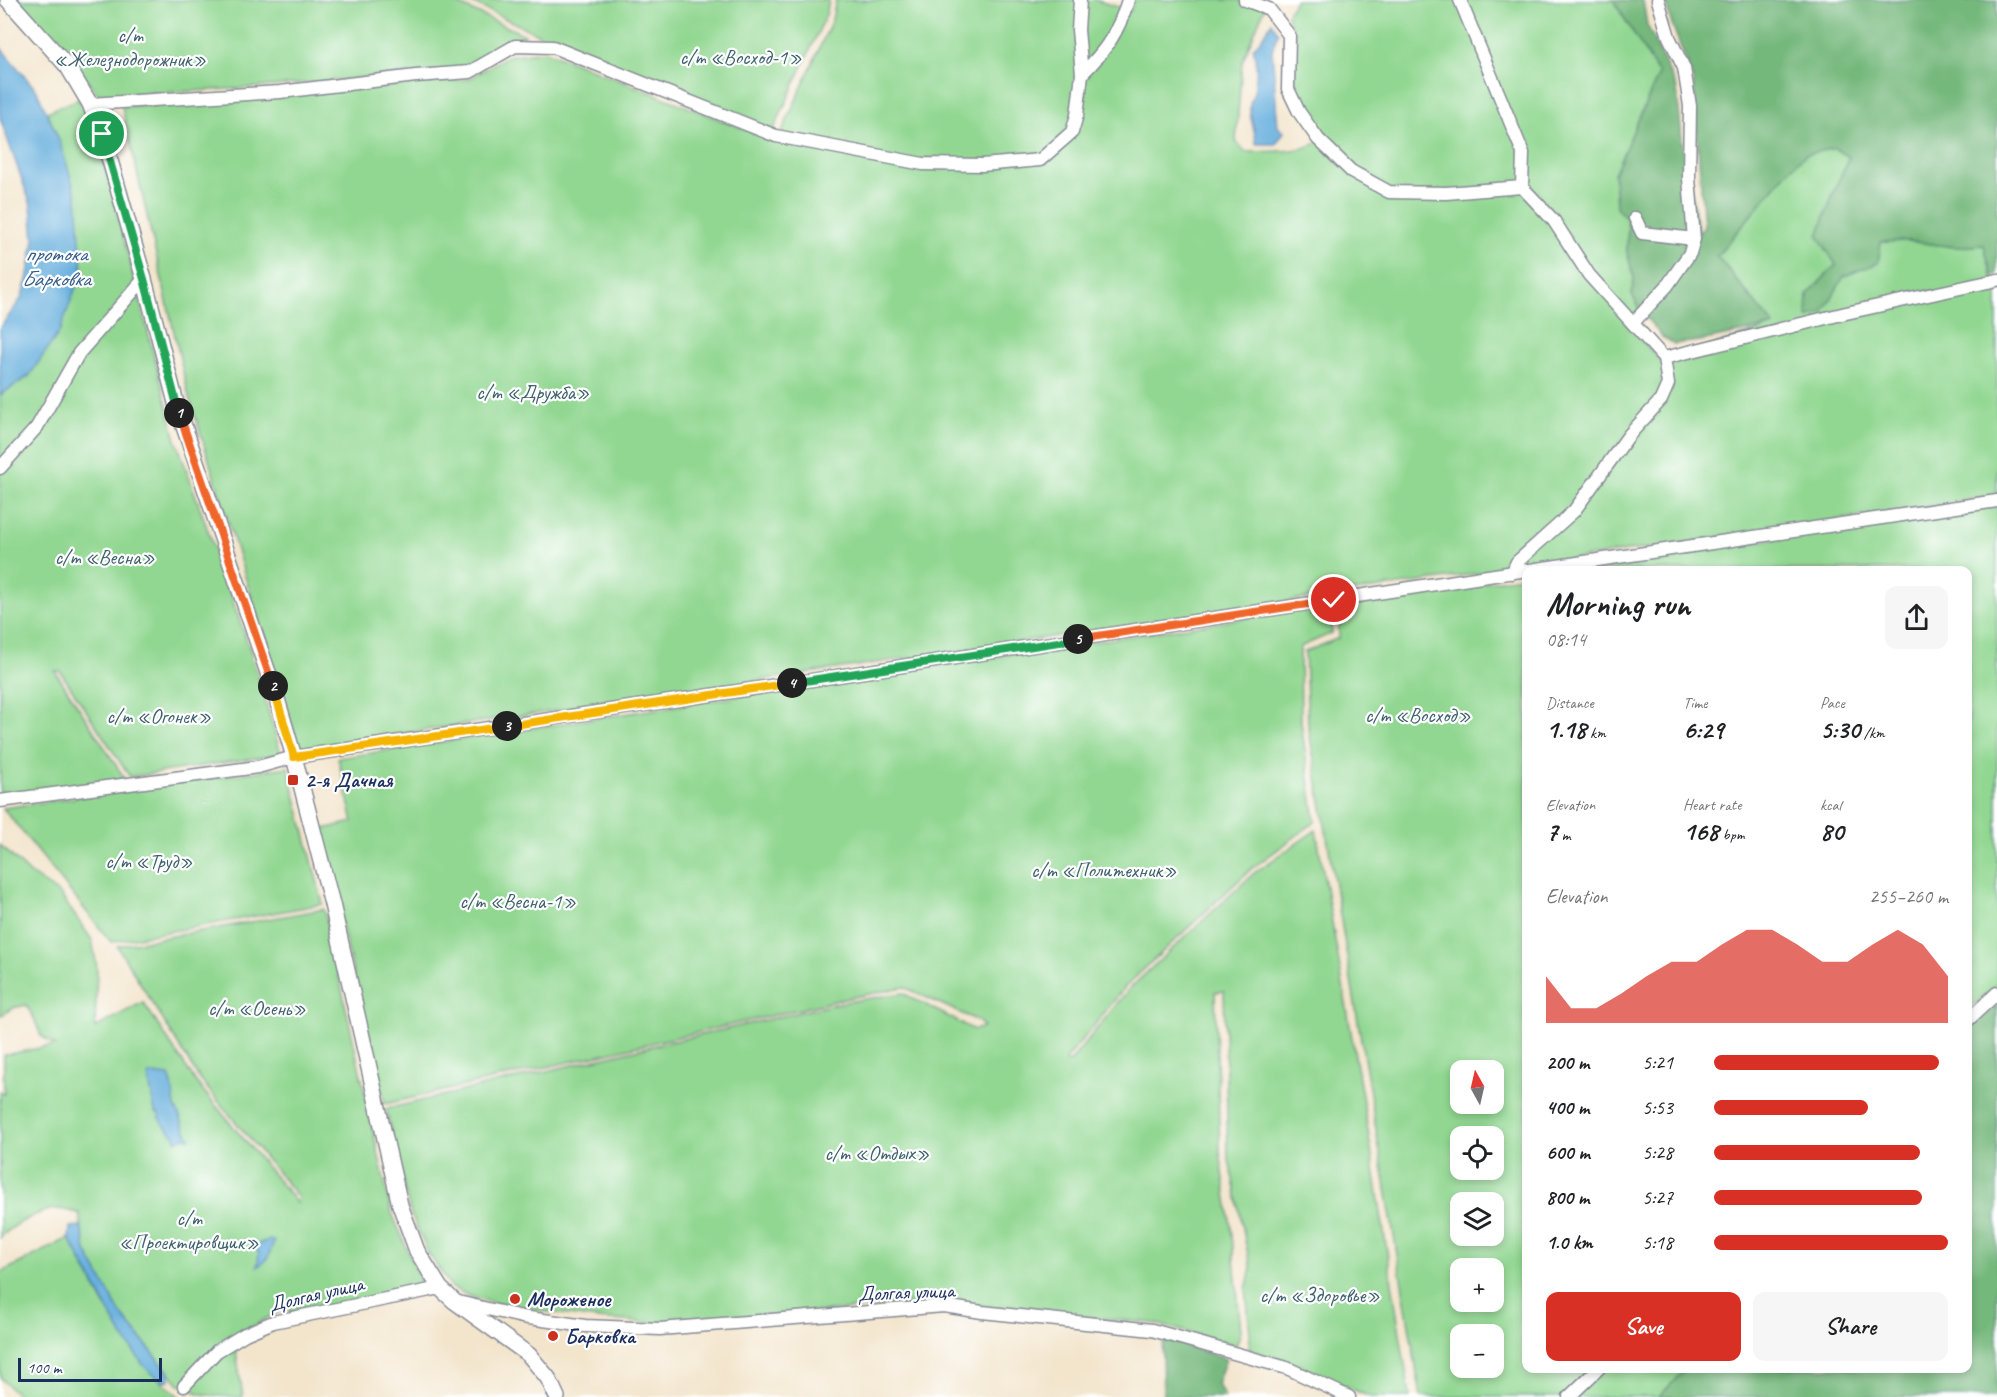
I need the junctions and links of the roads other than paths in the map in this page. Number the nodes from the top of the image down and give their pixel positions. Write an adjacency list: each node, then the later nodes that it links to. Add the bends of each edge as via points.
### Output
1 (8, 0): 8 (main road, via 68,67)
2 (1080, 0): 7 (street, via 1078,30)
3 (1128, 0): 7 (street, via 1122,21 1104,53)
4 (1245, 0): 9 (street, via 1269,9 1288,35 1288,89 1318,138 1351,171 1389,192 1446,193)
5 (1658, 0): 11 (street, via 1684,68 1690,106 1689,178)
6 (1462, 1): 9 (street, via 1523,153)
7 (1083, 74): 8 (street, via 1072,132 1040,160 982,165 923,164 776,136 553,47 515,46 470,72 280,92)
8 (90, 104): 12 (main road)
9 (1522, 187): 14 (street, via 1554,221 1589,275)
10 (1635, 218): 11 (street, via 1642,233)
11 (1694, 239): 14 (street, via 1690,253 1667,286)
12 (144, 279): 16 (street, via 79,353 37,427); 21 (main road, via 176,404 278,699)
13 (1997, 280): 15 (street)
14 (1633, 323): 15 (street)
15 (1664, 358): 20 (street, via 1668,384 1662,400 1629,435 1574,511 1517,562)
16 (0, 468)
17 (1997, 501): 18 (street)
18 (1555, 566)
19 (1522, 571): 20 (street)
20 (1512, 573): 21 (street)
21 (294, 757): 22 (street, via 258,767); 25 (main road, via 332,904 400,1205 417,1251)
22 (0, 801)
23 (1997, 993): 24 (street)
24 (1972, 1016)
25 (440, 1288): 26 (main road); 28 (street, Долгая улица, via 273,1322 217,1351)
26 (454, 1301): 29 (main road, via 529,1355 548,1378); 30 (street, Долгая улица, via 585,1326 660,1329 944,1306 1152,1330 1287,1368)
27 (1594, 1373): 31 (street)
28 (184, 1386)
29 (556, 1397)
30 (1349, 1397)
31 (1569, 1397)

